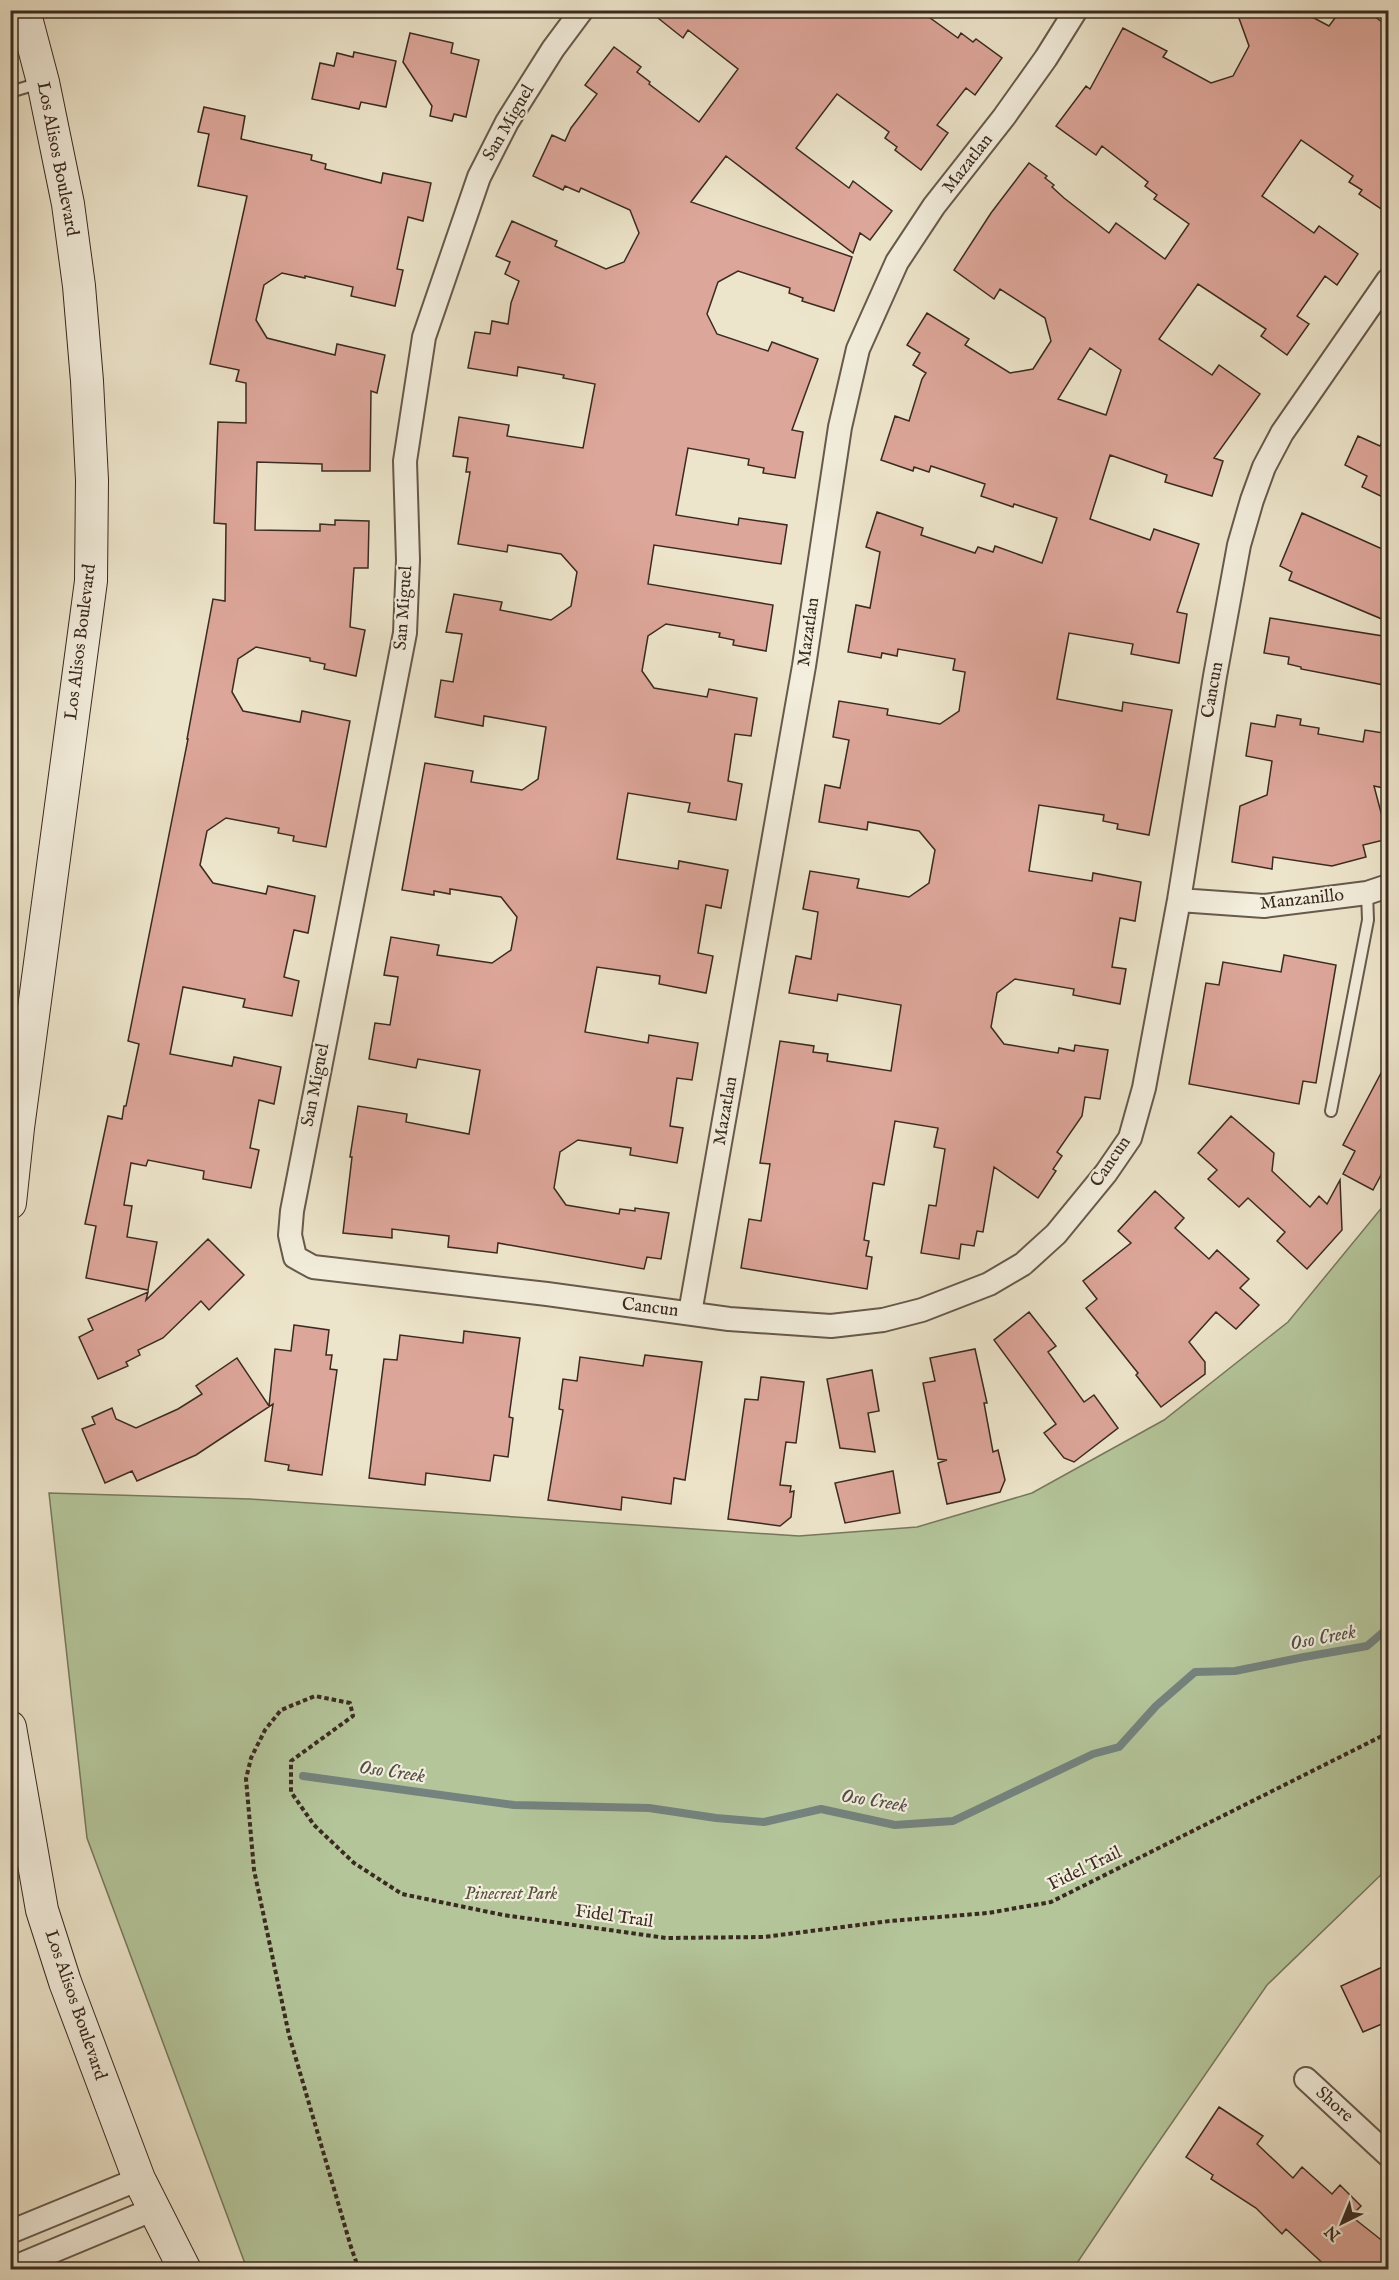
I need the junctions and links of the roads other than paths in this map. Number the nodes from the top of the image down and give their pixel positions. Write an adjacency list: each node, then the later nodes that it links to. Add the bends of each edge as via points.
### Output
1 (24, 10): 4 (main road, Los Alisos Boulevard)
2 (582, 10): 12 (street, San Miguel, via 507,122 479,177 424,337 405,461 405,633 323,1044)
3 (1076, 10): 13 (street, Mazatlan, via 1046,58 897,262 858,349 840,427 804,666)
4 (43, 82): 5 (lane); 11 (main road, Los Alisos Boulevard, via 68,204 79,286 92,469 91,580)
5 (10, 92)
6 (1389, 280): 9 (street, Cancun, via 1282,433 1252,500 1239,545 1217,665)
7 (1389, 886): 8 (street, Manzanillo)
8 (1367, 893): 9 (street, Manzanillo, via 1263,906); 10 (lane, via 1368,920)
9 (1179, 900): 13 (street, Cancun, via 1144,1088 1130,1138 1056,1234 1023,1264 989,1284 922,1310 883,1320 831,1326)
10 (1331, 1112)
11 (10, 1203)
12 (290, 1235): 13 (street, Cancun, via 295,1257 313,1267)
13 (690, 1313)
14 (10, 1727): 17 (main road, Los Alisos Boulevard, via 42,1910)
15 (1306, 2079): 16 (street, Shore)
16 (1389, 2155)
17 (139, 2179): 18 (main road, Los Alisos Boulevard); 19 (street)
18 (154, 2209): 20 (street); 21 (main road, Los Alisos Boulevard)
19 (10, 2232)
20 (10, 2270)
21 (185, 2270)

